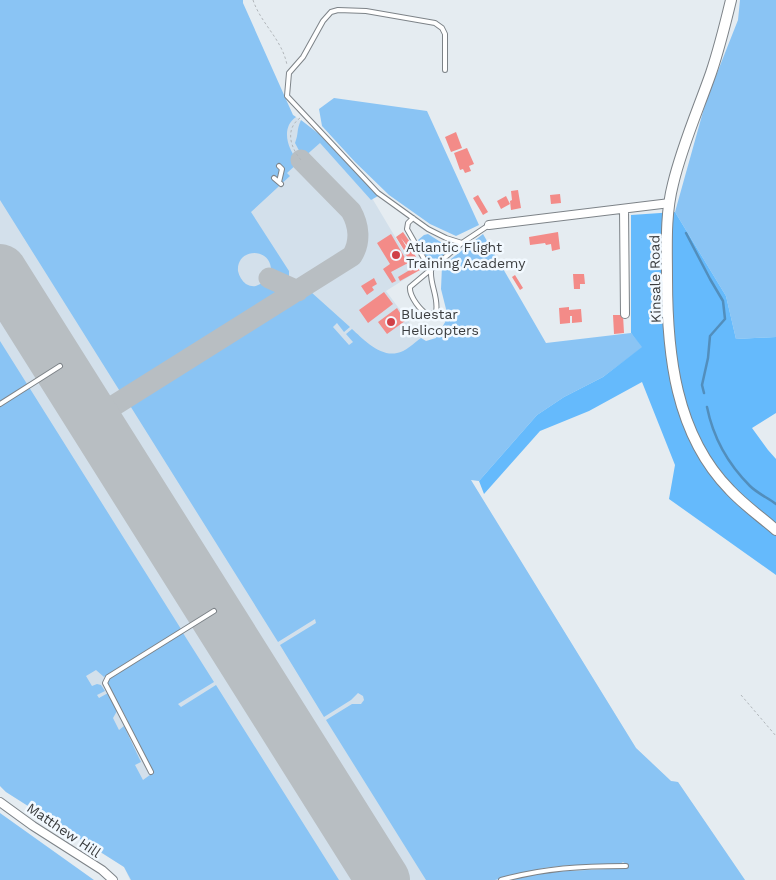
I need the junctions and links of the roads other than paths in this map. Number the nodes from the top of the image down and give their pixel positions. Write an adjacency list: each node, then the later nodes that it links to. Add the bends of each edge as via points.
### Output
1 (731, 0): 5 (main road, Kinsale Road, via 716,56 672,184)
2 (445, 70): 7 (lane, via 445,34 435,23 366,11 338,10 331,12 323,21 303,57 289,73 287,96 378,193)
3 (279, 166): 4 (lane, via 282,169 280,183)
4 (274, 178)
5 (670, 203): 6 (street); 14 (main road, Kinsale Road, via 667,252 669,321 679,399 704,456 730,490)
6 (624, 209): 8 (street); 11 (street)
7 (413, 218): 9 (lane, via 446,238); 10 (lane, via 408,223 408,230)
8 (489, 225): 9 (lane)
9 (462, 243): 10 (lane)
10 (431, 271): 10 (lane, via 409,289 429,315 437,308)
11 (625, 314)
12 (60, 366): 13 (lane)
13 (0, 404)
14 (776, 530)
15 (214, 611): 16 (lane, via 108,677 105,683)
16 (151, 772)
17 (0, 802): 19 (street, Matthew Hill)
18 (626, 866): 20 (lane, via 573,866)
19 (112, 880)
20 (501, 880)

